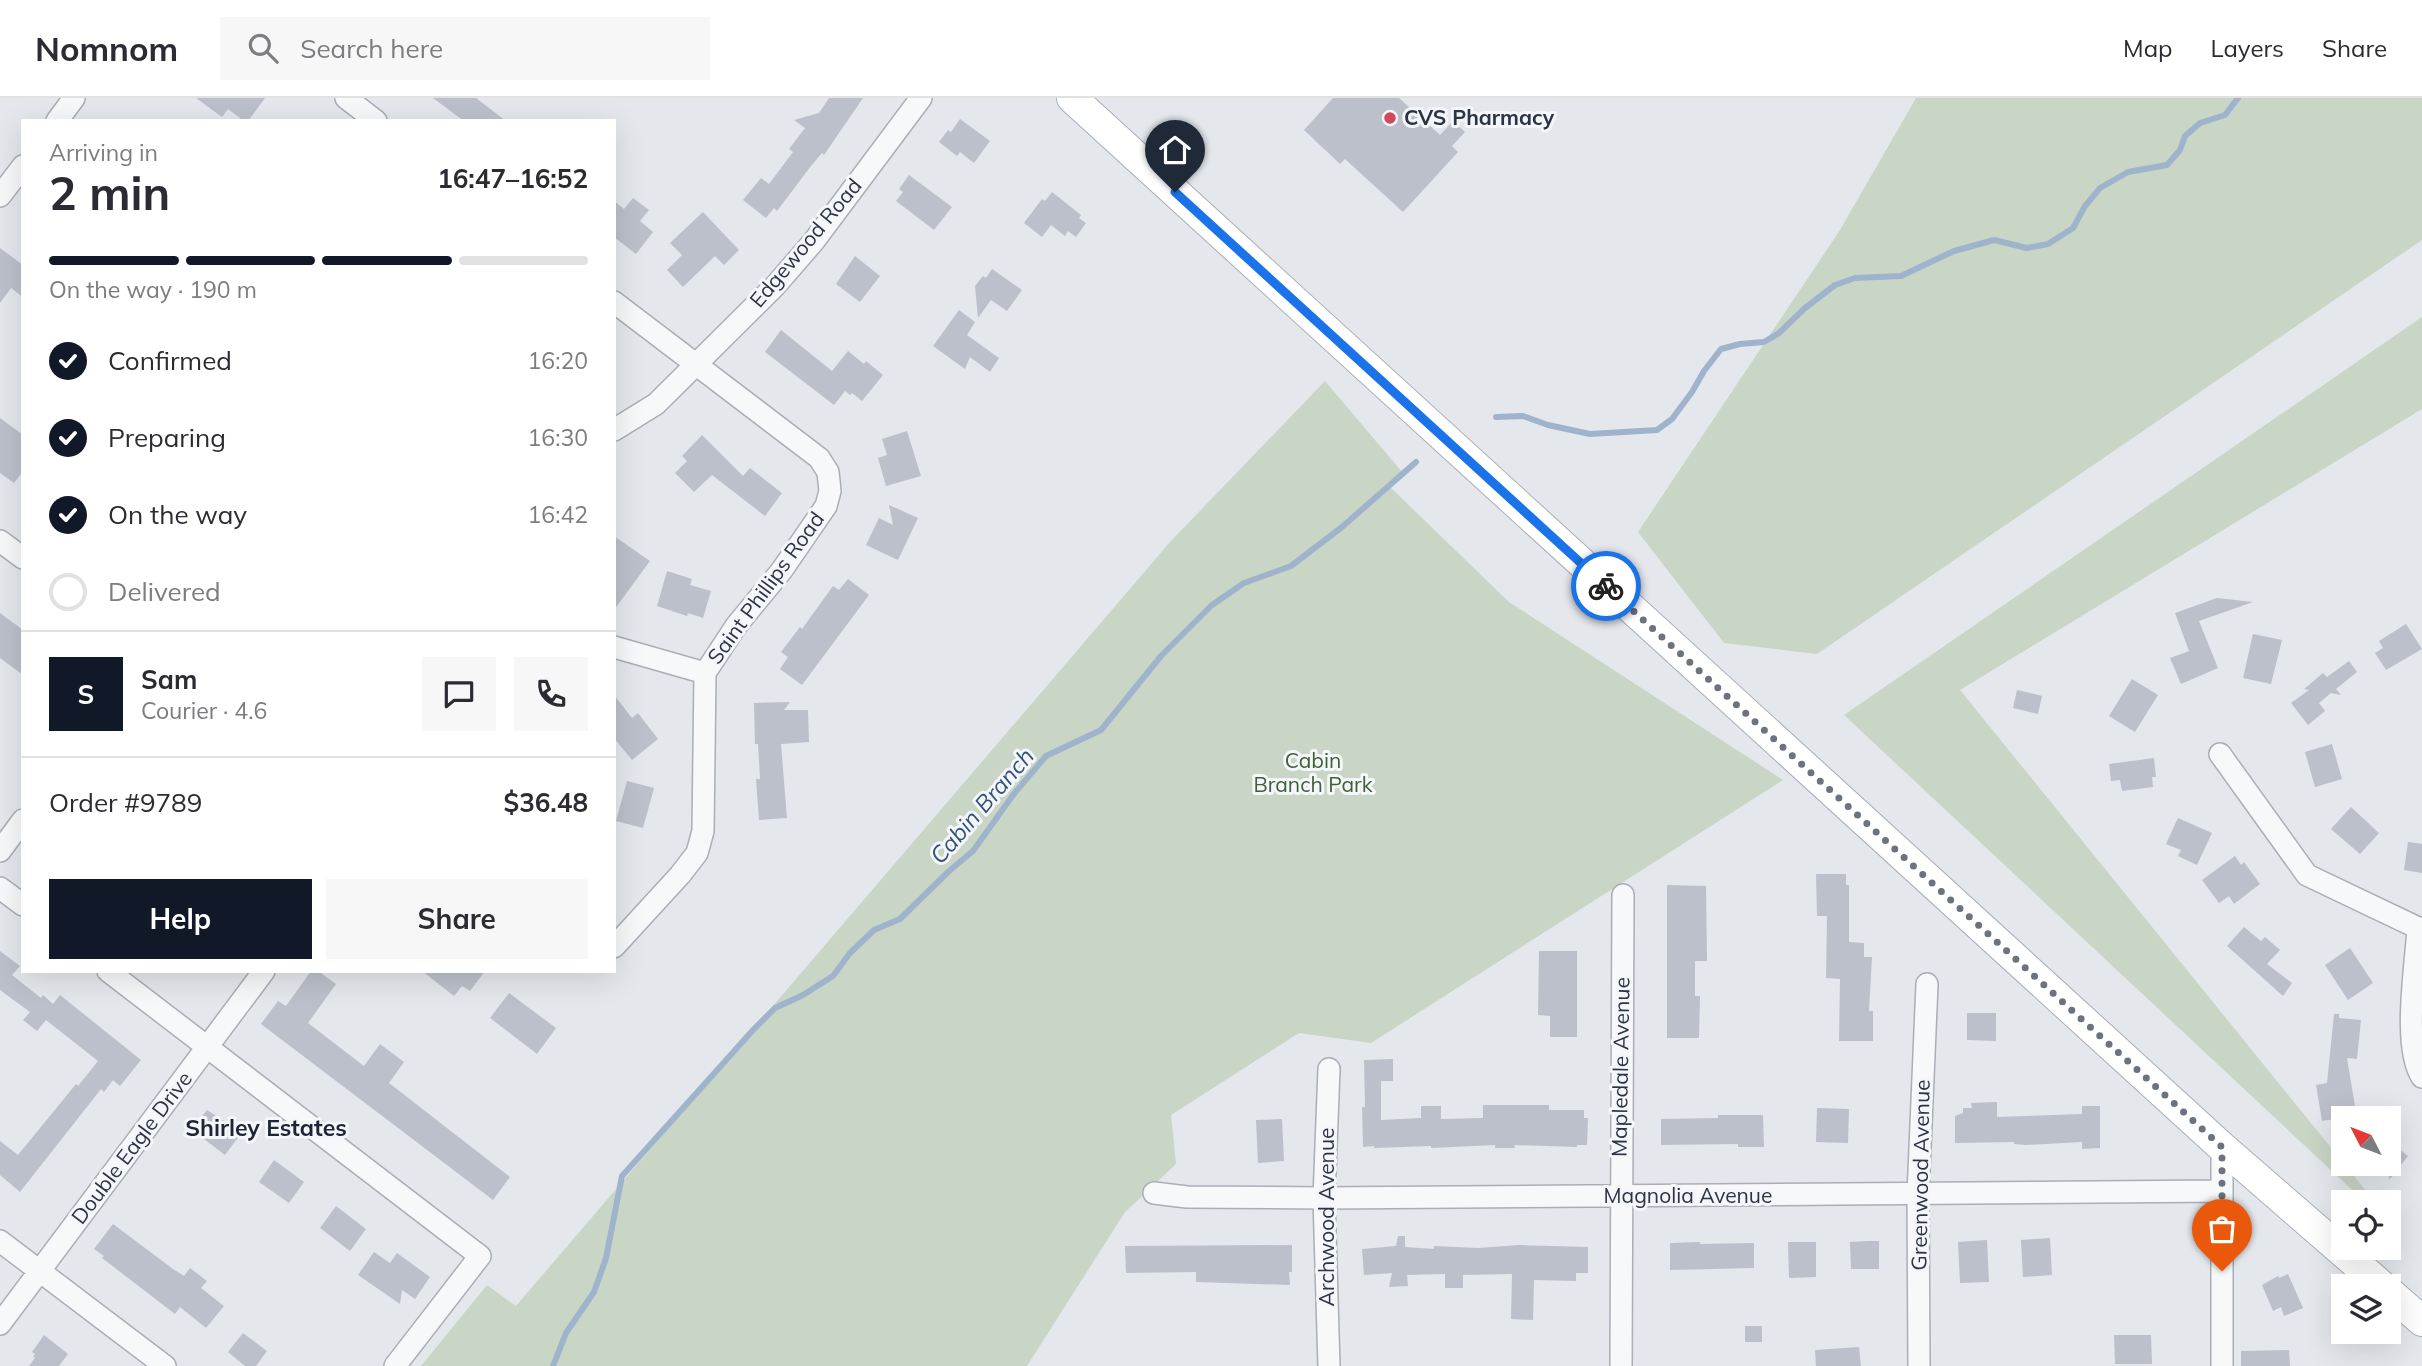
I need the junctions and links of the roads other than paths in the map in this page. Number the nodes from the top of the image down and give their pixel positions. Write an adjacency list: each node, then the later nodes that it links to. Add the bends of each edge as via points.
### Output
1 (74, 98): 5 (street)
2 (346, 98): 6 (street)
3 (921, 98): 10 (street, Edgewood Road, via 814,241)
4 (1072, 98): 30 (main road)
5 (58, 119)
6 (373, 119)
7 (21, 170): 8 (street)
8 (10, 194)
9 (616, 304): 10 (street, Saint Phillips Road)
10 (695, 364): 11 (street, Edgewood Road, via 656,404); 15 (street, Saint Phillips Road, via 819,458 828,472 830,491 826,506)
11 (616, 429)
12 (0, 541): 13 (street)
13 (21, 557)
14 (616, 649): 15 (street)
15 (705, 673): 23 (street, Saint Phillips Road, via 703,831 697,853)
16 (2220, 754): 22 (street, via 2307,875)
17 (21, 823): 18 (street)
18 (0, 851)
19 (0, 888): 21 (street)
20 (1623, 895): 34 (street, Mapledale Avenue)
21 (21, 904)
22 (2420, 928): 29 (street, via 2411,1028)
23 (616, 945)
24 (111, 973): 27 (street)
25 (263, 973): 27 (street, Double Eagle Drive)
26 (1927, 984): 33 (street, Greenwood Avenue)
27 (207, 1048): 37 (street, Double Eagle Drive); 43 (street, via 480,1256)
28 (1329, 1069): 35 (street, Archwood Avenue)
29 (2422, 1077)
30 (2222, 1147): 31 (street); 38 (main road)
31 (2222, 1191): 33 (street, Magnolia Avenue); 47 (street)
32 (1154, 1193): 35 (street, Magnolia Avenue)
33 (1918, 1195): 34 (street, Magnolia Avenue); 46 (street, Greenwood Avenue)
34 (1620, 1196): 35 (street, Magnolia Avenue); 45 (street, Mapledale Avenue)
35 (1324, 1198): 44 (street, Archwood Avenue)
36 (0, 1241): 37 (street)
37 (39, 1271): 41 (street, Double Eagle Drive); 42 (street)
38 (2368, 1274)
39 (2401, 1303): 40 (main road)
40 (2422, 1321)
41 (0, 1324)
42 (165, 1366)
43 (395, 1366)
44 (1329, 1366)
45 (1621, 1366)
46 (1919, 1366)
47 (2222, 1366)

